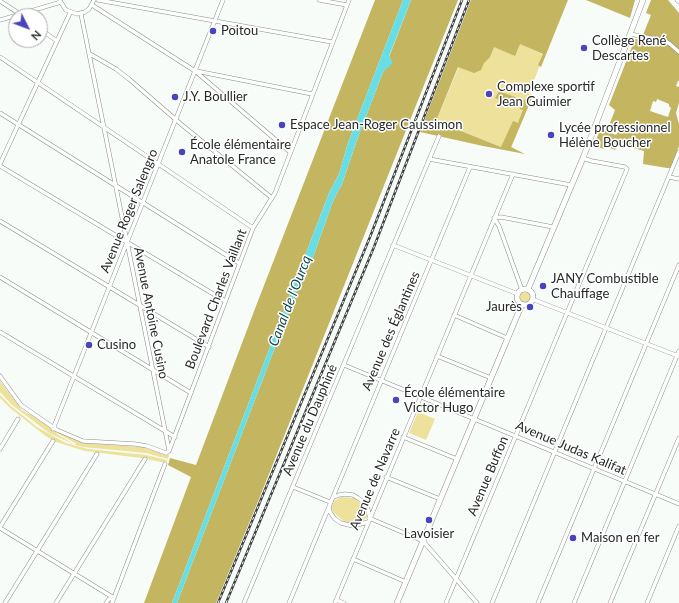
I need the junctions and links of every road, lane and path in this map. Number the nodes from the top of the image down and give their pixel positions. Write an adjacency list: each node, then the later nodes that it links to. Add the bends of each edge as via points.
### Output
1 (94, 0): 11 (street)
2 (98, 0): 3 (street)
3 (105, 0): 18 (street)
4 (223, 0): 18 (street, Avenue Roger Salengro)
5 (319, 0): 12 (street)
6 (349, 0): 12 (street, Boulevard Charles Vaillant)
7 (639, 0): 17 (street)
8 (643, 0): 17 (street)
9 (0, 1): 13 (street)
10 (60, 1): 14 (street); 15 (street)
11 (92, 5): 16 (street); 26 (street)
12 (347, 5): 22 (street, Boulevard Charles Vaillant)
13 (10, 8)
14 (37, 8)
15 (70, 13): 16 (street); 21 (street)
16 (81, 14): 24 (street, Avenue Antoine Cusino)
17 (636, 18): 19 (street)
18 (215, 21): 22 (street); 26 (street, Avenue Roger Salengro)
19 (630, 34): 23 (street, via 665,42); 36 (street)
20 (48, 35): 21 (street)
21 (57, 41): 27 (street)
22 (332, 42): 28 (street, Boulevard Charles Vaillant)
23 (679, 52)
24 (90, 54): 30 (street, via 129,79); 32 (street, Avenue Antoine Cusino)
25 (0, 57): 27 (street)
26 (195, 70): 28 (street); 30 (street, Avenue Roger Salengro); 34 (street)
27 (38, 82): 31 (street); 32 (street)
28 (312, 94): 34 (street, Boulevard Charles Vaillant)
29 (0, 113): 31 (street)
30 (176, 120): 38 (street, Avenue Roger Salengro); 46 (street)
31 (18, 124): 39 (street); 45 (street)
32 (104, 128): 38 (street); 45 (street, Avenue Antoine Cusino)
33 (439, 136): 37 (street, Avenue du Dauphiné)
34 (290, 152): 46 (street, Boulevard Charles Vaillant)
35 (679, 152): 42 (street)
36 (583, 158): 44 (street); 65 (street, Avenue Buffon, via 627,169)
37 (429, 160): 40 (street); 53 (street, Avenue du Dauphiné)
38 (158, 164): 47 (street, Avenue Roger Salengro); 51 (street)
39 (0, 165): 52 (street)
40 (470, 167): 41 (street); 54 (street, Avenue des Églantines)
41 (513, 174): 44 (street); 48 (street, Avenue de Navarre)
42 (670, 177): 43 (street); 67 (street)
43 (679, 179)
44 (571, 185): 50 (street)
45 (115, 186): 47 (street); 52 (street, Avenue Antoine Cusino)
46 (272, 198): 51 (street, Boulevard Charles Vaillant)
47 (142, 203): 52 (street, Avenue Roger Salengro); 55 (street)
48 (494, 218): 50 (street, via 501,217); 57 (street, Avenue de Navarre); 60 (street)
49 (0, 221): 59 (street)
50 (554, 227): 60 (street)
51 (253, 228): 55 (street, Boulevard Charles Vaillant)
52 (127, 242): 59 (street, Avenue Roger Salengro); 62 (street); 64 (street, Avenue Antoine Cusino)
53 (393, 245): 54 (street); 76 (street, Avenue du Dauphiné)
54 (432, 260): 57 (street); 81 (street, Avenue des Églantines)
55 (239, 264): 62 (street, Boulevard Charles Vaillant)
56 (679, 265): 71 (street)
57 (470, 275): 60 (street); 66 (street, Avenue de Navarre)
58 (0, 277): 69 (street)
59 (109, 287): 64 (street); 69 (street, Avenue Roger Salengro)
60 (523, 291): 61 (street, via 532,293); 63 (street, via 519,300)
61 (532, 299): 63 (street, via 527,304); 65 (street)
62 (225, 302): 72 (street, Boulevard Charles Vaillant)
63 (522, 304): 70 (street)
64 (140, 306): 72 (street); 77 (street, Avenue Antoine Cusino)
65 (567, 313): 67 (street); 88 (street, Avenue Buffon)
66 (454, 316): 70 (street); 74 (street, Avenue de Navarre)
67 (607, 328): 71 (street); 95 (street)
68 (0, 332): 79 (street)
69 (91, 332): 77 (street); 79 (street, Avenue Roger Salengro)
70 (507, 338): 80 (street)
71 (646, 344): 75 (street); 100 (street)
72 (209, 347): 82 (street, Boulevard Charles Vaillant)
73 (679, 351): 75 (street)
74 (437, 356): 80 (street); 83 (street, Avenue de Navarre)
75 (678, 356): 102 (street)
76 (344, 365): 81 (street, Avenue Judas Kalifat); 103 (street, Avenue du Dauphiné)
77 (153, 369): 82 (street); 87 (street, Avenue Antoine Cusino)
78 (0, 376): 86 (street, via 21,405)
79 (74, 377): 86 (street, Avenue Roger Salengro); 87 (street)
80 (491, 378): 85 (street)
81 (382, 381): 83 (street, Avenue Judas Kalifat); 106 (street, Avenue des Églantines)
82 (191, 392): 89 (street, Boulevard Charles Vaillant)
83 (420, 396): 85 (street, Avenue Judas Kalifat); 90 (street, Avenue de Navarre)
84 (18, 419): 93 (street)
85 (474, 419): 88 (street, Avenue Judas Kalifat); 98 (street)
86 (53, 429): 94 (street, via 83,441 135,444 166,454)
87 (165, 432): 89 (street); 94 (street, Avenue Antoine Cusino)
88 (516, 436): 95 (street, Avenue Judas Kalifat); 115 (street, Avenue Buffon)
89 (175, 437): 94 (street, Boulevard Charles Vaillant)
90 (403, 437): 98 (street); 101 (street, Avenue de Navarre)
91 (679, 438): 104 (street)
92 (53, 441): 110 (street)
93 (0, 449)
94 (169, 451)
95 (555, 453): 100 (street, Avenue Judas Kalifat); 129 (street)
96 (97, 454): 112 (street)
97 (145, 459): 114 (street)
98 (457, 460): 105 (street)
99 (165, 464): 117 (street)
100 (594, 469): 102 (street, Avenue Judas Kalifat); 130 (street)
101 (386, 477): 105 (street); 108 (street, Avenue de Navarre)
102 (625, 482): 104 (street, Avenue Judas Kalifat); 131 (street)
103 (293, 487): 106 (street); 123 (street, Avenue du Dauphiné)
104 (656, 494): 107 (street, Avenue Judas Kalifat); 132 (street)
105 (440, 499): 111 (street)
106 (330, 502): 108 (street, via 330,512 341,523 353,526); 108 (street, via 339,495 353,495 364,502); 124 (street, Avenue des Églantines)
107 (679, 504)
108 (369, 519): 111 (street); 113 (street, Avenue de Navarre)
109 (679, 526): 133 (street)
110 (0, 528): 112 (street)
111 (423, 541): 115 (street); 116 (street)
112 (37, 551): 114 (street); 119 (street)
113 (352, 559): 116 (street); 118 (street, Avenue de Navarre)
114 (74, 574): 117 (street); 120 (street)
115 (456, 579): 127 (street, Avenue Buffon); 128 (street)
116 (406, 582): 126 (street)
117 (114, 598): 121 (street); 122 (street)
118 (335, 601): 125 (street)
119 (4, 603)
120 (56, 603)
121 (106, 603)
122 (112, 603)
123 (244, 603)
124 (289, 603)
125 (344, 603)
126 (397, 603)
127 (446, 603)
128 (476, 603)
129 (492, 603)
130 (538, 603)
131 (574, 603)
132 (610, 603)
133 (647, 603)

